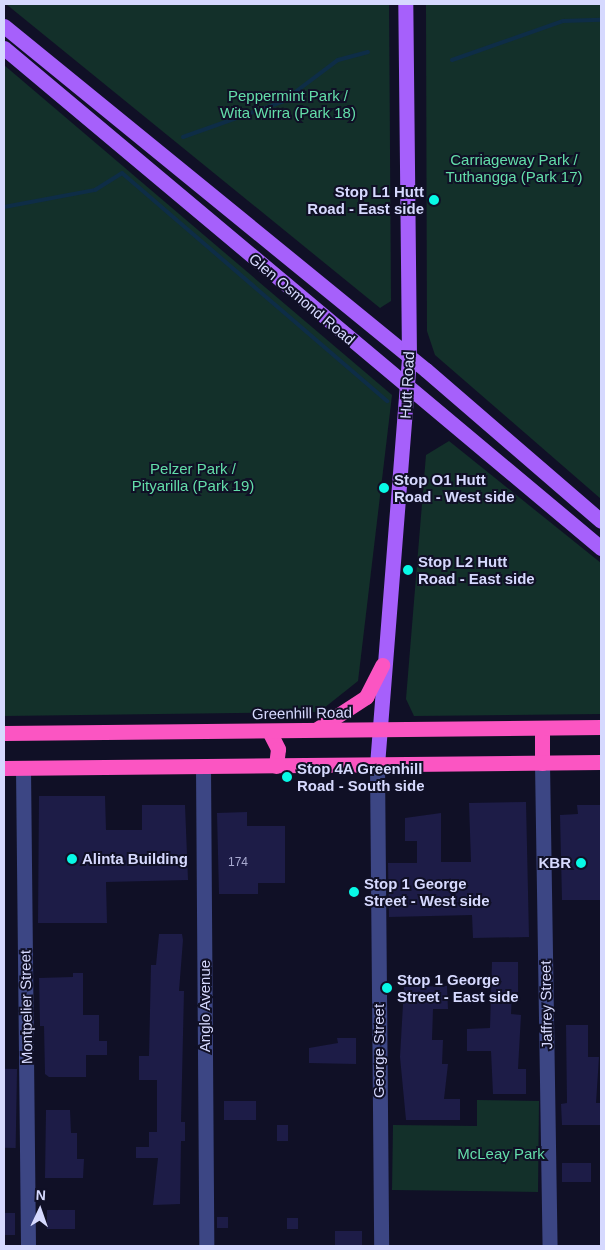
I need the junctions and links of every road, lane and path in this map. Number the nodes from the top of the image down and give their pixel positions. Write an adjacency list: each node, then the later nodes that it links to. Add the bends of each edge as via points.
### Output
1 (405, 4): 6 (main road, Hutt Road)
2 (4, 26): 4 (main road, Glen Osmond Road)
3 (4, 48): 5 (main road, Glen Osmond Road)
4 (90, 97): 5 (main road); 6 (main road, Glen Osmond Road)
5 (78, 111): 7 (main road, Glen Osmond Road)
6 (409, 357): 7 (main road, Hutt Road); 8 (main road, Glen Osmond Road)
7 (408, 389): 9 (main road, Glen Osmond Road); 10 (main road, Hutt Road)
8 (601, 521)
9 (601, 548)
10 (382, 665): 13 (highway, via 366,697); 14 (main road, Hutt Road)
11 (542, 728): 12 (highway, Greenhill Road); 14 (highway, Greenhill Road); 18 (highway)
12 (601, 728)
13 (313, 730): 14 (highway, Greenhill Road); 15 (highway, Greenhill Road)
14 (377, 730): 19 (main road, Hutt Road)
15 (269, 731): 16 (highway, Greenhill Road); 20 (highway, via 278,749)
16 (4, 732)
17 (601, 762): 18 (highway)
18 (542, 763): 19 (highway); 27 (street, Jaffrey Street)
19 (377, 765): 20 (highway); 26 (street, George Street)
20 (276, 766): 21 (highway)
21 (203, 767): 23 (highway); 25 (street, Anglo Avenue)
22 (4, 768): 23 (highway)
23 (23, 768): 24 (street, Montpelier Street)
24 (28, 1246)
25 (206, 1246)
26 (381, 1246)
27 (550, 1246)

